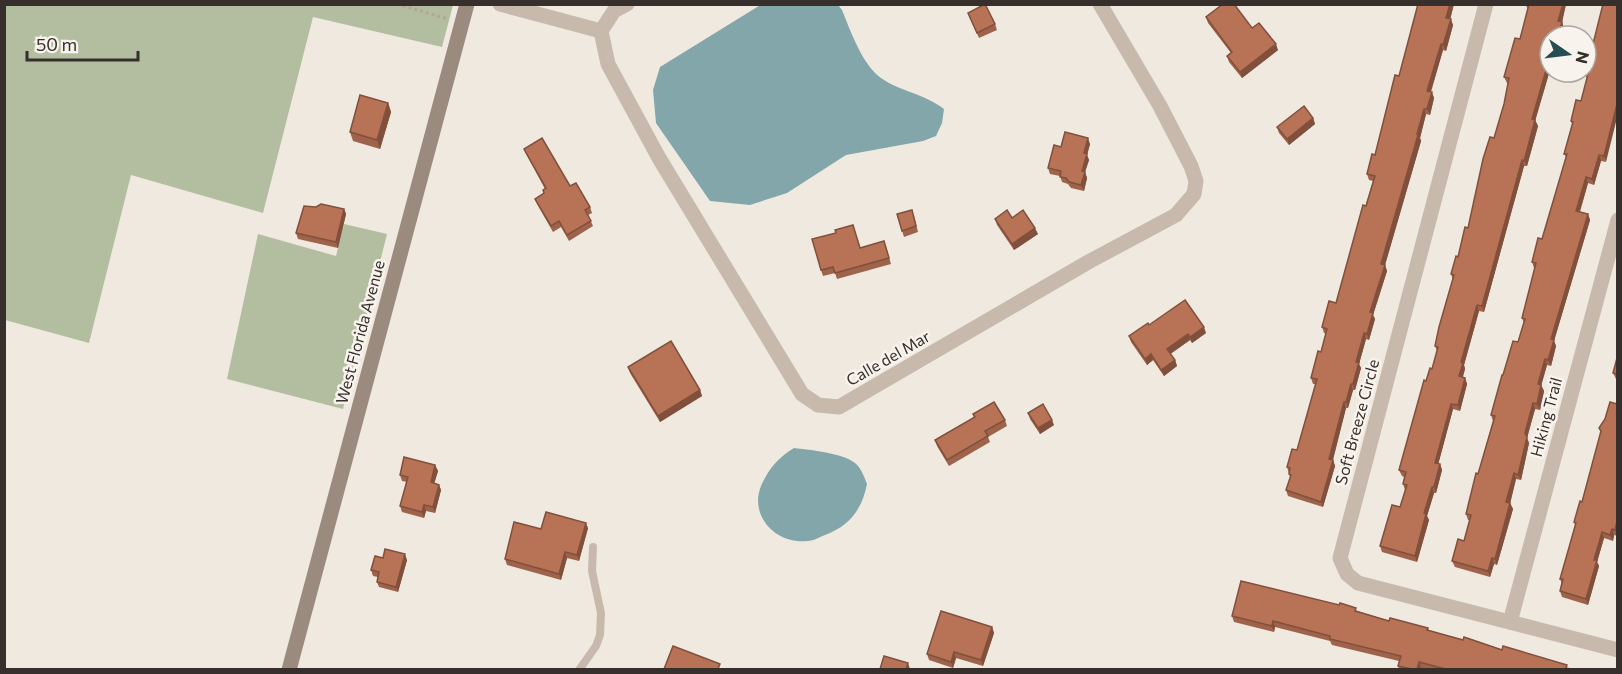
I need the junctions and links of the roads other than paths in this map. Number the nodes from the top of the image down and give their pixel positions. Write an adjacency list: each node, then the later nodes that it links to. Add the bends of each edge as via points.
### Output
1 (467, 4): 11 (street, West Florida Avenue)
2 (500, 4): 6 (street)
3 (627, 4): 6 (street, via 614,11)
4 (1100, 4): 6 (street, Calle del Mar, via 1191,166 1196,181 1194,194 1176,215 839,407 818,405 801,394 659,158 608,64)
5 (1486, 4): 9 (street, Soft Breeze Circle, via 1340,558 1347,574 1358,583)
6 (601, 31)
7 (1617, 220): 9 (street, Hiking Trail)
8 (593, 547): 12 (lane, via 600,634)
9 (1510, 622): 10 (street, Soft Breeze Circle)
10 (1617, 650)
11 (289, 669)
12 (579, 669)

